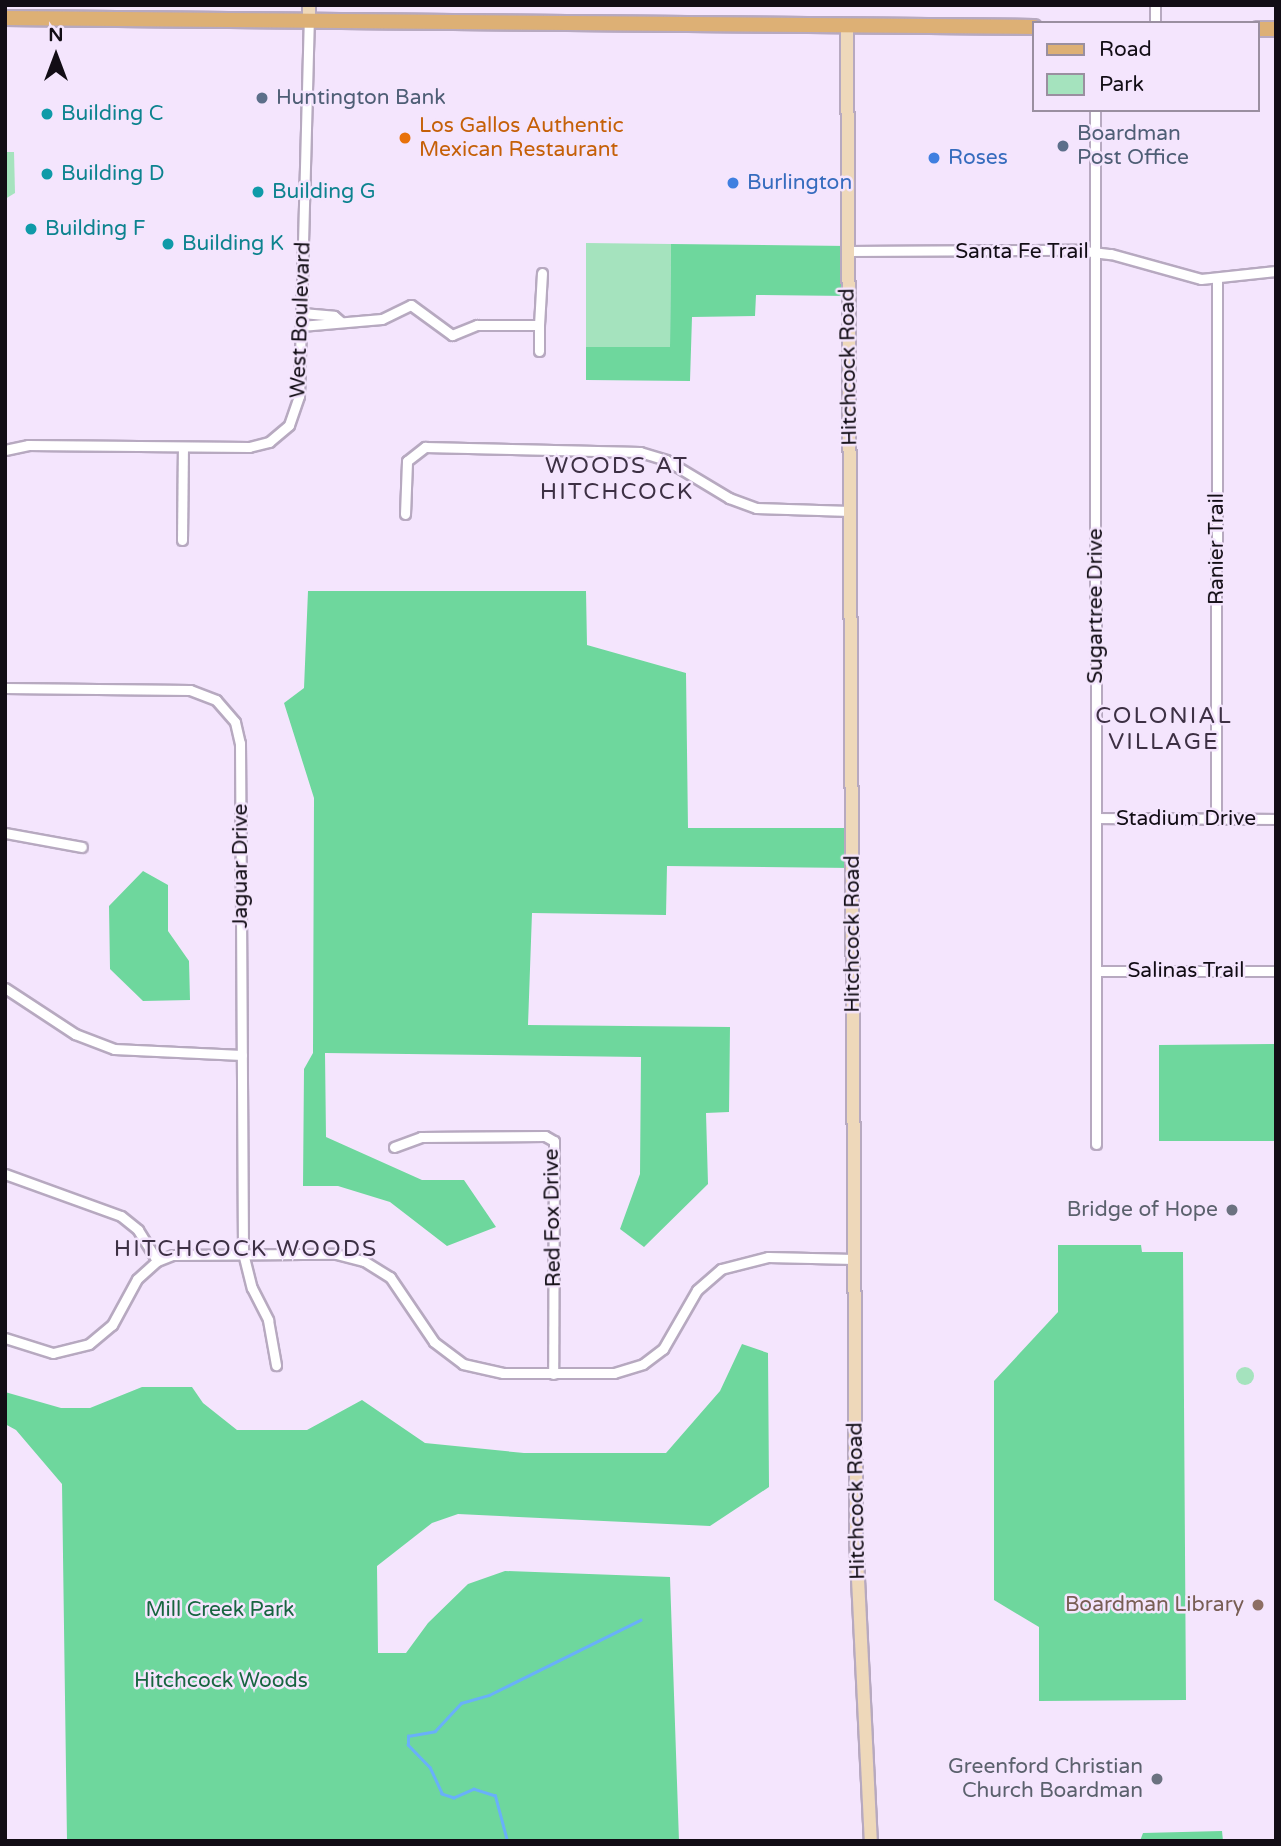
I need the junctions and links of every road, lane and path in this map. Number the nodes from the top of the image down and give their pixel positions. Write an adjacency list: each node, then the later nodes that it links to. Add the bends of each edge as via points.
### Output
1 (309, 13): 2 (main road); 3 (main road); 11 (street, West Boulevard)
2 (5, 18)
3 (847, 26): 4 (main road); 6 (street, Hitchcock Road)
4 (1032, 27)
5 (1095, 112): 7 (street, Sugartree Drive)
6 (848, 251): 7 (street, Santa Fe Trail); 18 (street, Hitchcock Road)
7 (1096, 252): 10 (street, Santa Fe Trail, via 1180,275); 22 (street, Sugartree Drive)
8 (1276, 271): 10 (street, Santa Fe Trail)
9 (541, 273): 13 (street)
10 (1217, 279): 23 (street, Ranier Trail)
11 (302, 313): 12 (street, via 334,316); 14 (street, West Boulevard)
12 (340, 321): 13 (street, via 382,319 411,305 452,335 477,325); 14 (street)
13 (539, 325): 15 (street)
14 (301, 326): 16 (street, West Boulevard, via 299,402 284,430 256,446)
15 (539, 351)
16 (183, 447): 17 (street, West Boulevard, via 28,445); 20 (street)
17 (5, 450)
18 (850, 511): 19 (street, via 756,508 729,498 666,460 640,452 425,447 407,461); 35 (street, Hitchcock Road)
19 (405, 514)
20 (182, 540)
21 (5, 688): 30 (street, Jaguar Drive, via 190,690 212,696 230,713 240,743)
22 (1096, 818): 23 (street, Stadium Drive); 27 (street, Sugartree Drive)
23 (1216, 819): 24 (street, Stadium Drive)
24 (1276, 819)
25 (5, 833): 26 (street)
26 (82, 847)
27 (1096, 971): 28 (street, Salinas Trail); 31 (street, Sugartree Drive)
28 (1276, 971)
29 (5, 988): 30 (street, via 75,1034 114,1049)
30 (242, 1055): 34 (street, Jaguar Drive)
31 (1096, 1144)
32 (394, 1147): 39 (street, Red Fox Drive, via 421,1137 545,1136 554,1141)
33 (5, 1174): 36 (street, via 121,1216 138,1230)
34 (243, 1253): 36 (street, via 186,1253); 38 (street, Jaguar Drive, via 251,1288 268,1320); 39 (street, via 337,1254 364,1261 397,1284 429,1336 455,1360 489,1372)
35 (854, 1259): 39 (street, via 768,1257 734,1263 702,1284 670,1340 651,1360 614,1374); 40 (street, Hitchcock Road, via 856,1538)
36 (158, 1261): 37 (street, via 137,1279 112,1325 89,1345 53,1353)
37 (5, 1338)
38 (276, 1365)
39 (553, 1374)
40 (871, 1841)

